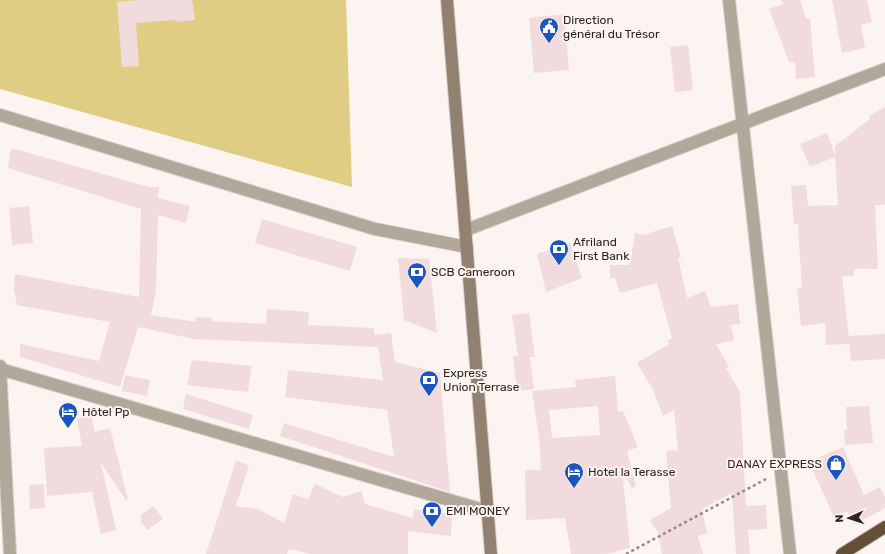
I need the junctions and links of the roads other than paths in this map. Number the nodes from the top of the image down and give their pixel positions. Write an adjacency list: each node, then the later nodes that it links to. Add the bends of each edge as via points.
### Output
1 (447, 0): 6 (street)
2 (729, 0): 5 (street)
3 (885, 69): 5 (street)
4 (0, 115): 7 (street, via 375,230)
5 (743, 124): 6 (street); 13 (street)
6 (466, 230): 7 (street)
7 (468, 247): 9 (street)
8 (0, 367): 9 (street); 11 (street)
9 (488, 511): 12 (street)
10 (885, 527): 14 (highway)
11 (10, 554)
12 (491, 554)
13 (790, 554)
14 (842, 554)

